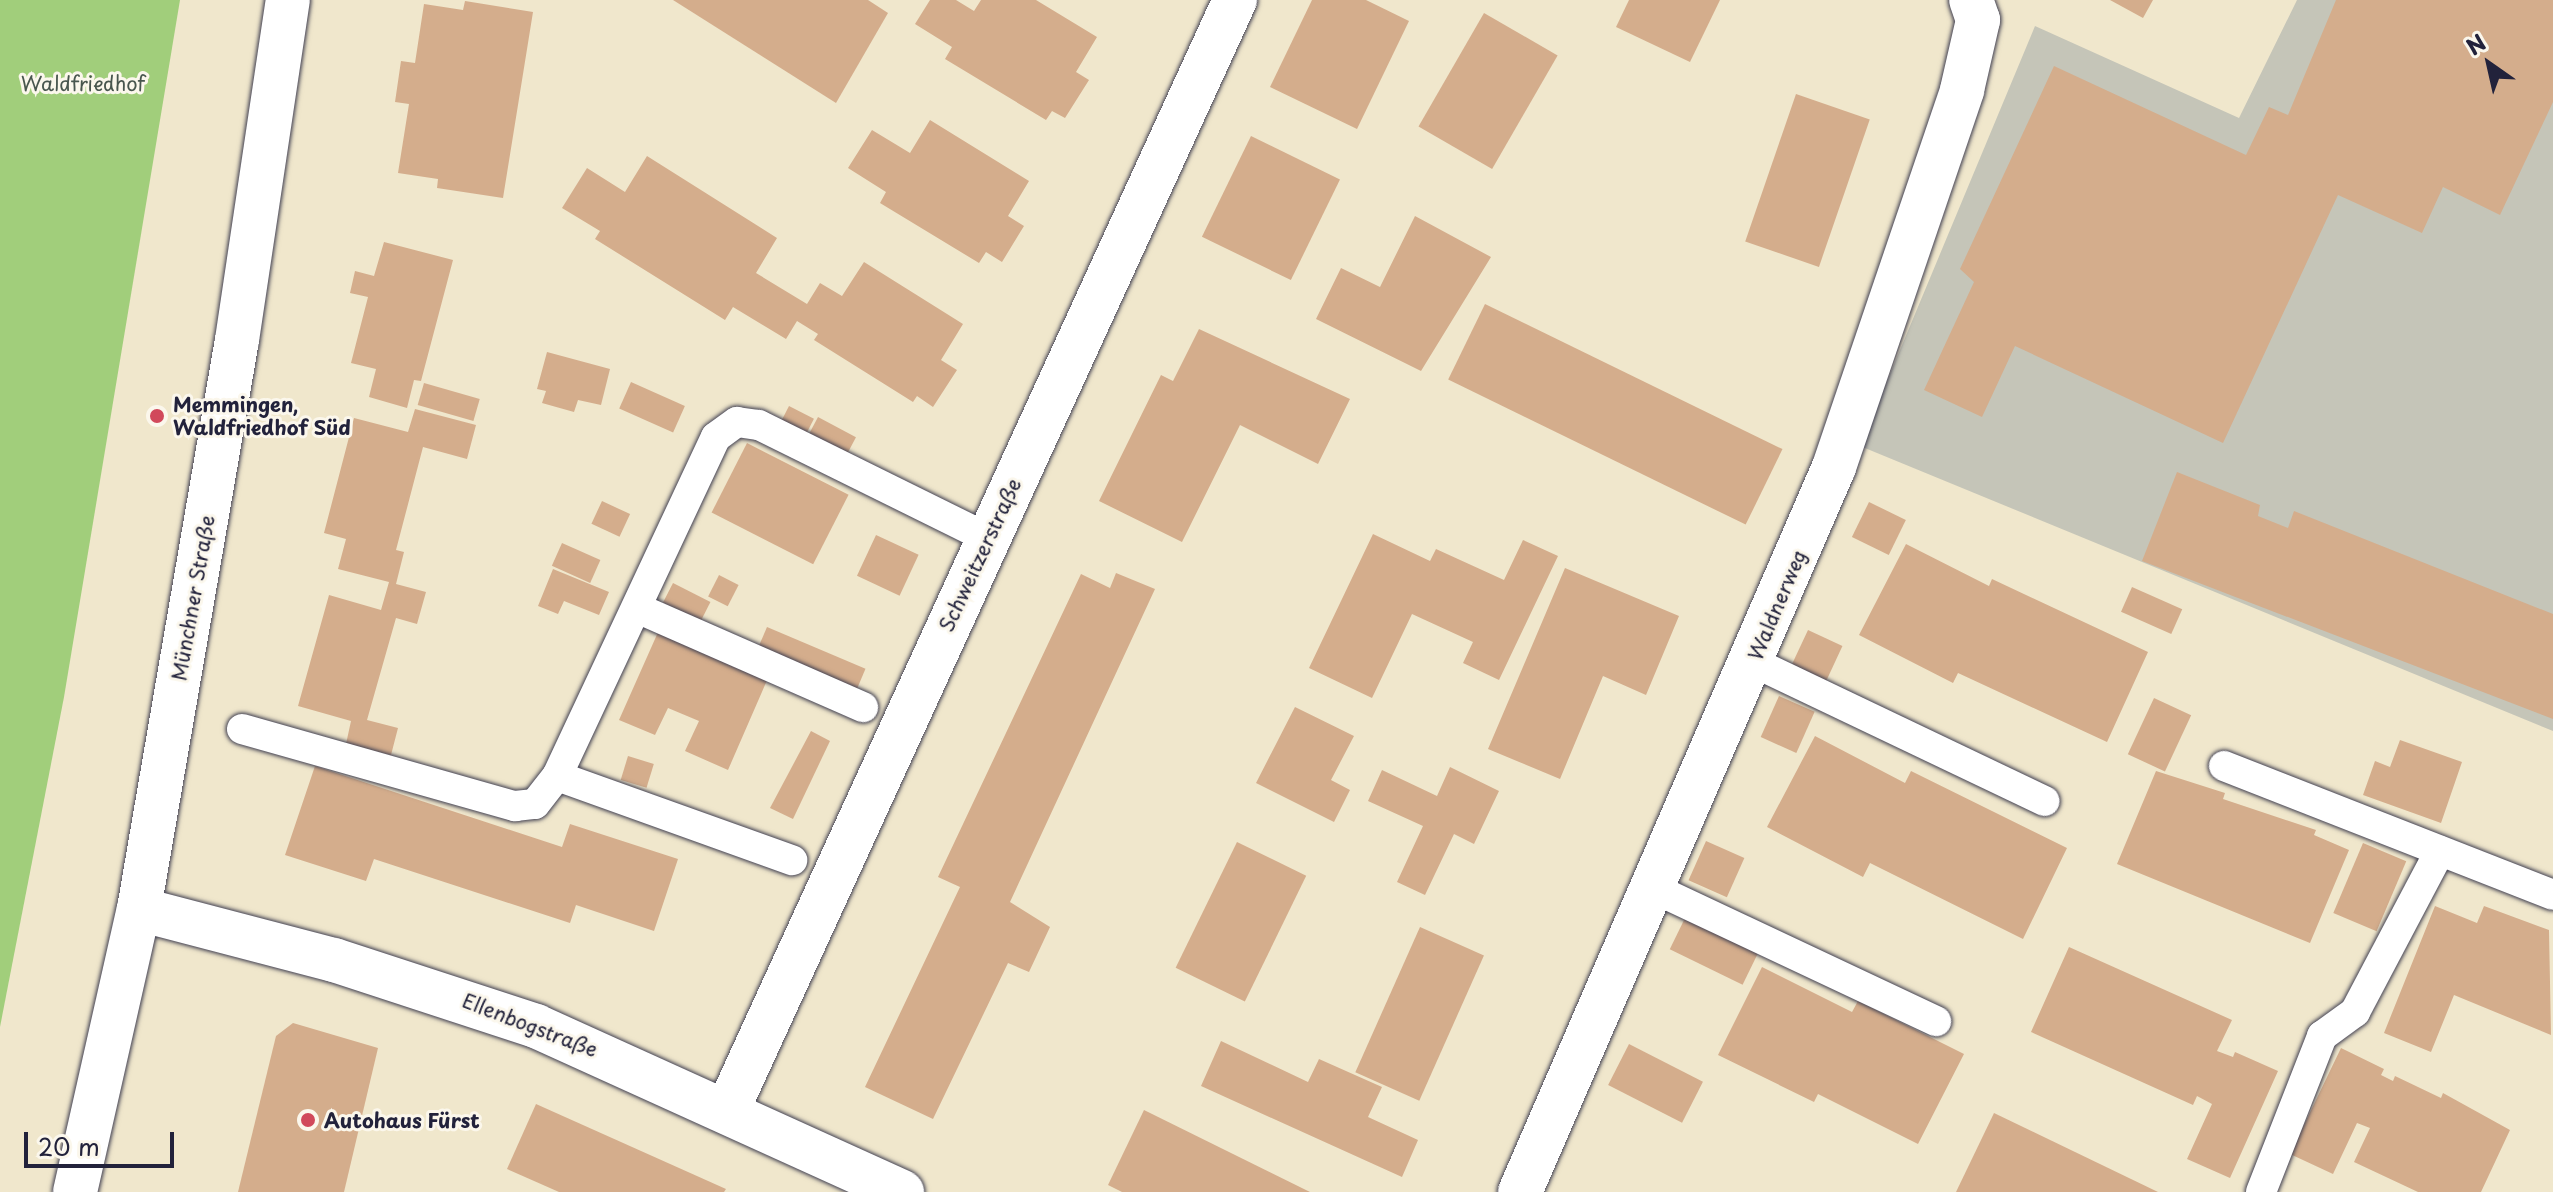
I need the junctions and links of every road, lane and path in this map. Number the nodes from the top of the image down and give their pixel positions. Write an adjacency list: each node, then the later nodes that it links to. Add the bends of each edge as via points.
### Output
1 (288, 0): 16 (street, Münchner Straße, via 237,340)
2 (1235, 0): 4 (street, Schweitzerstraße)
3 (1971, 0): 6 (street, Waldnerweg, via 1978,20 1962,90 1893,302 1834,467)
4 (988, 538): 5 (lane, via 759,425 737,422 716,437); 18 (street, Schweitzerstraße)
5 (637, 608): 7 (lane); 10 (lane)
6 (1753, 662): 11 (lane); 14 (street, Waldnerweg)
7 (863, 707)
8 (242, 729): 10 (lane, via 515,806 535,804)
9 (2224, 766): 12 (lane)
10 (557, 776): 13 (lane)
11 (2045, 801)
12 (2440, 851): 15 (lane); 23 (lane, via 2355,1012 2322,1036)
13 (792, 860)
14 (1653, 888): 17 (lane); 22 (street, Waldnerweg)
15 (2553, 895)
16 (139, 909): 18 (street, Ellenbogstraße, via 455,997 618,1059); 20 (street, Münchner Straße)
17 (1936, 1021)
18 (727, 1111): 19 (street, Ellenbogstraße)
19 (836, 1178): 21 (street, Ellenbogstraße)
20 (75, 1192)
21 (902, 1192)
22 (1520, 1192)
23 (2261, 1192)

